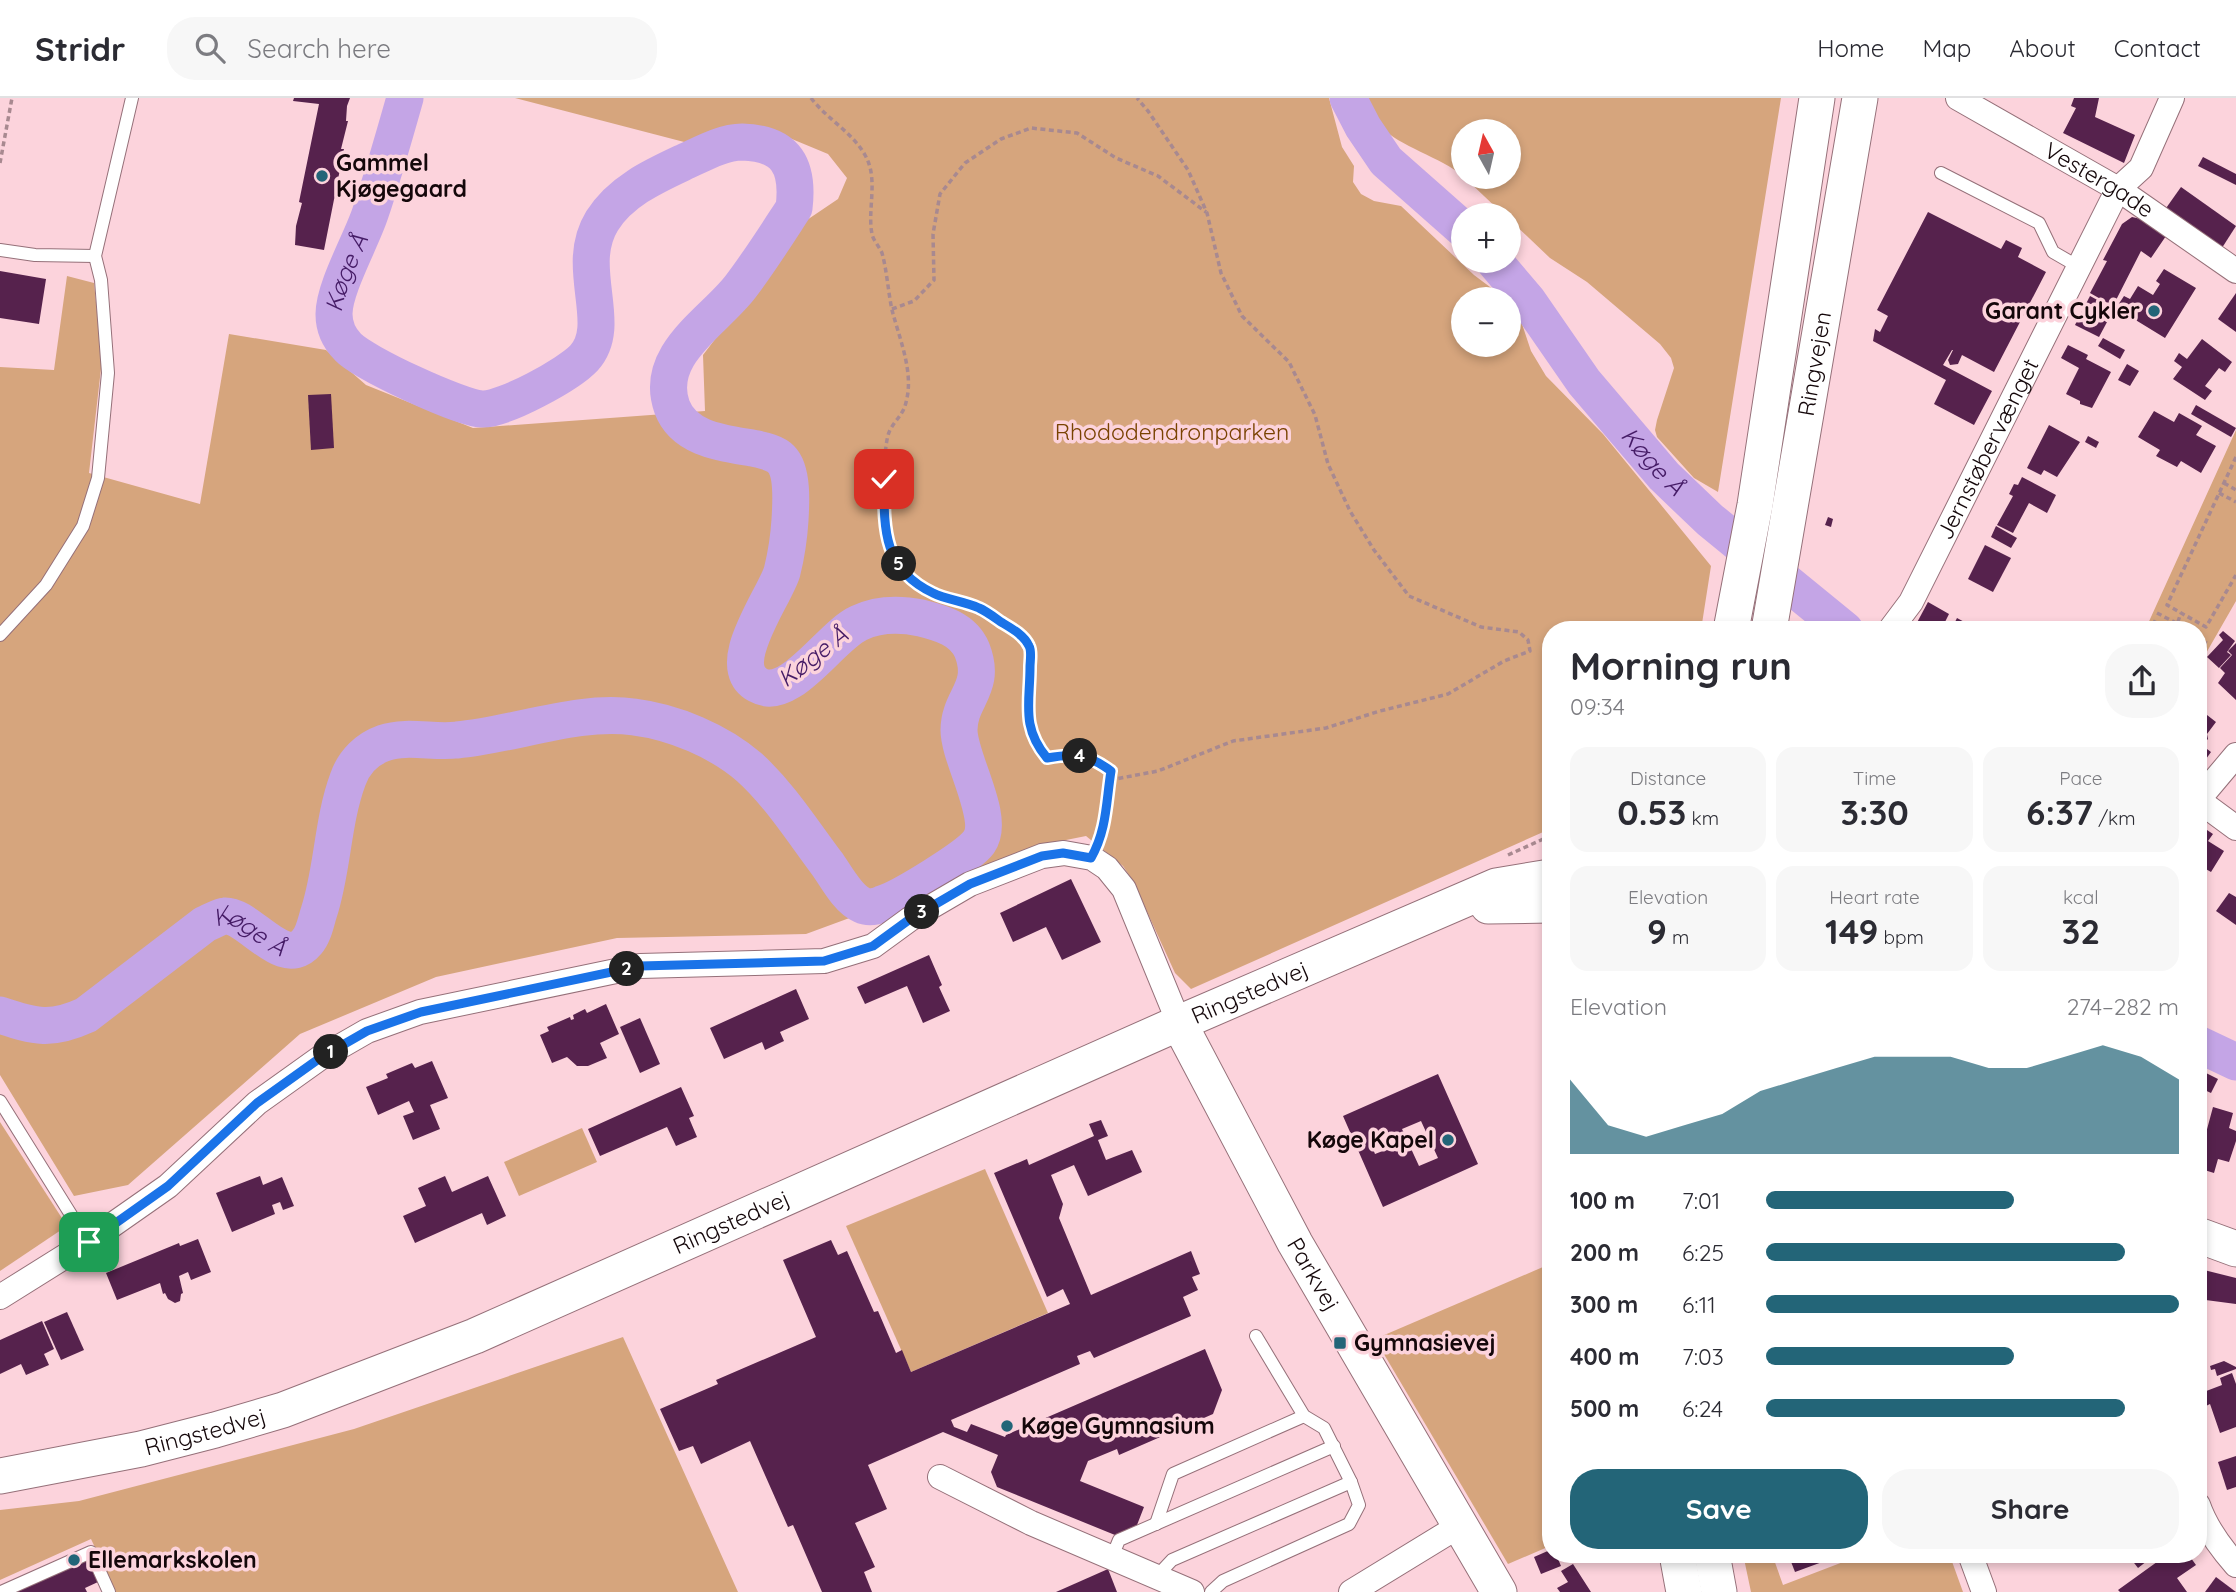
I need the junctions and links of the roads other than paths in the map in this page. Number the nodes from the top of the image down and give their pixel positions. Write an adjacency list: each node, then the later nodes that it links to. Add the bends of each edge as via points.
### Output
1 (132, 98): 9 (lane)
2 (1817, 98): 12 (main road, Ringvejen, via 1755,505)
3 (1860, 98): 13 (main road, Ringvejen)
4 (1958, 98): 7 (street, Vestergade)
5 (2172, 98): 7 (street, Jernstøbervænget, via 2141,168)
6 (1941, 173): 10 (lane, via 2039,223 2053,252)
7 (2118, 189): 10 (street, Jernstøbervænget); 11 (street, Vestergade)
8 (0, 250): 9 (lane)
9 (94, 256): 15 (lane, via 101,280 108,373 98,478 83,526 46,585)
10 (2079, 267): 14 (street, Jernstøbervænget, via 1911,602)
11 (2236, 271)
12 (1733, 621)
13 (1770, 621)
14 (1897, 621)
15 (0, 635)
16 (2236, 755): 17 (street)
17 (2207, 789)
18 (2207, 807): 19 (street)
19 (2236, 828)
20 (1542, 878): 22 (main road, Ringstedvej, via 1496,886)
21 (1542, 905): 22 (main road, Ringstedvej)
22 (1443, 910): 23 (main road, Ringstedvej)
23 (1180, 1023): 26 (street, via 1124,890 1107,868 1091,858 1063,853 1042,856 970,884 873,946 824,961 640,966 421,1012 367,1031 257,1103 168,1186); 32 (main road, Ringstedvej, via 475,1336 283,1410 141,1449); 36 (main road, Parkvej, via 1295,1243)
24 (0, 1101): 26 (lane)
25 (2207, 1238): 27 (main road)
26 (89, 1242): 28 (street)
27 (2236, 1249)
28 (0, 1297)
29 (1256, 1336): 30 (lane)
30 (1304, 1416): 31 (lane, via 1324,1427); 35 (lane, via 1173,1474)
31 (1334, 1446): 34 (lane); 35 (lane)
32 (0, 1476)
33 (940, 1477): 38 (street)
34 (1351, 1482): 43 (lane, via 1172,1560); 47 (lane, via 1359,1505 1349,1524 1223,1581)
35 (1156, 1524): 38 (lane, via 1119,1540)
36 (1459, 1526): 48 (street); 49 (main road, Parkvej)
37 (2207, 1526): 42 (street)
38 (1112, 1557): 43 (street)
39 (1679, 1563): 50 (main road)
40 (1714, 1563): 51 (main road)
41 (1973, 1563): 52 (street)
42 (2236, 1565)
43 (1157, 1576): 46 (street)
44 (1, 1592): 45 (lane, via 91,1552)
45 (109, 1592)
46 (1192, 1592)
47 (1211, 1592)
48 (1351, 1592)
49 (1499, 1592)
50 (1684, 1592)
51 (1719, 1592)
52 (1984, 1592)

